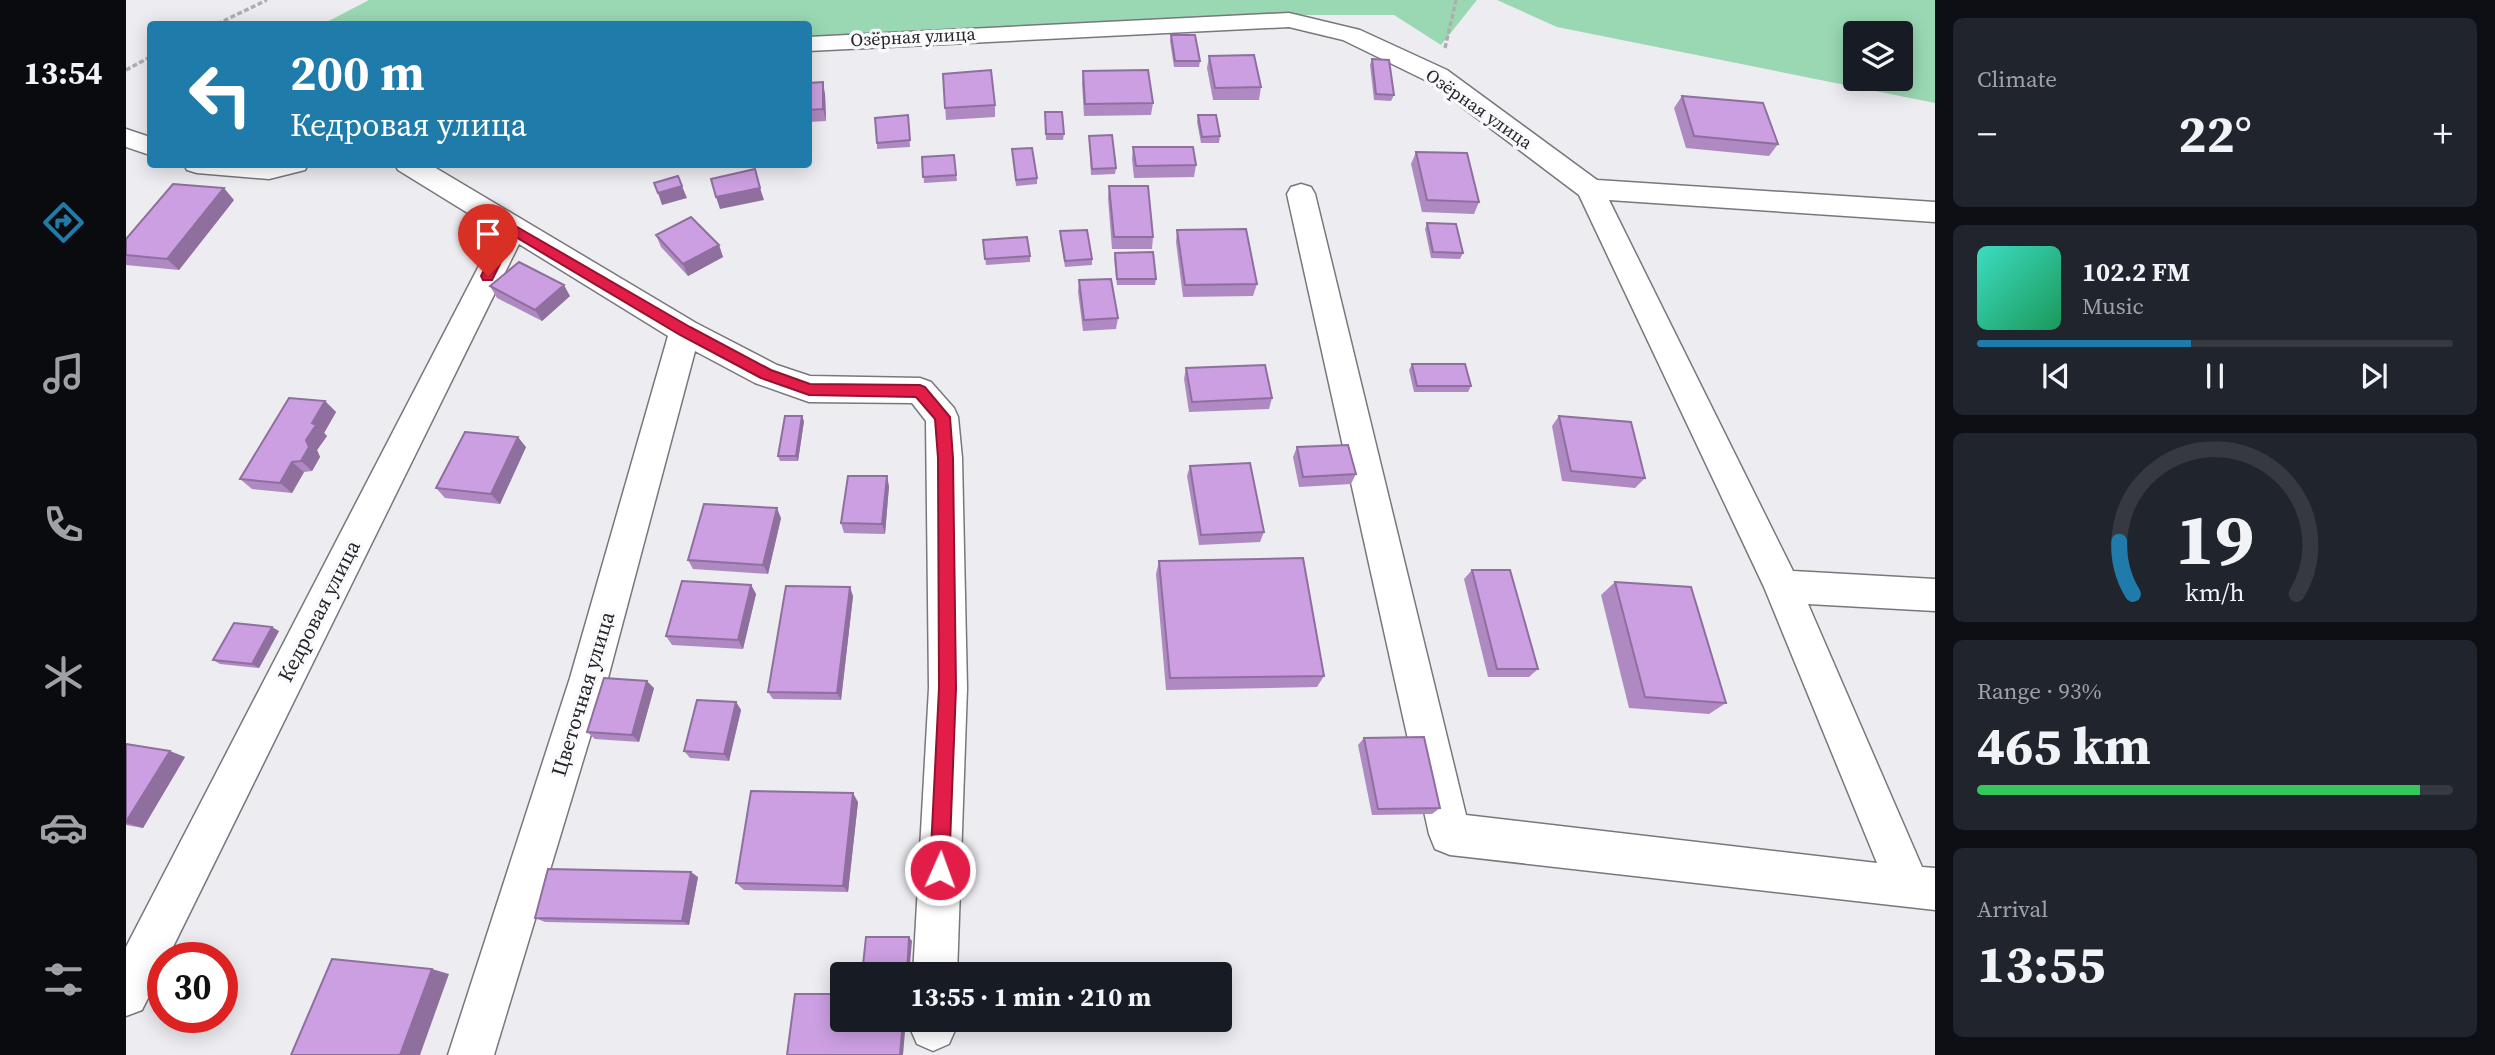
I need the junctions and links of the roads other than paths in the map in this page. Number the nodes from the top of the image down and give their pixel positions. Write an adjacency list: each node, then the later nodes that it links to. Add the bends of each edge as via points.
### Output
1 (812, 44): 7 (street, Озёрная улица, via 1289,20 1351,35 1438,76)
2 (126, 138): 3 (street)
3 (147, 145)
4 (245, 168): 5 (street)
5 (278, 168)
6 (414, 168): 10 (street)
7 (1590, 189): 9 (street); 12 (street)
8 (1301, 194): 14 (street, via 1450,834)
9 (1935, 212)
10 (512, 229): 11 (street); 16 (street, Кедровая улица)
11 (685, 331): 15 (street, via 766,374 809,389 920,391 942,417 948,688); 17 (street, Цветочная улица, via 589,678)
12 (1782, 586): 13 (street); 14 (street)
13 (1935, 595)
14 (1922, 889)
15 (936, 962)
16 (126, 994)
17 (471, 1055)

